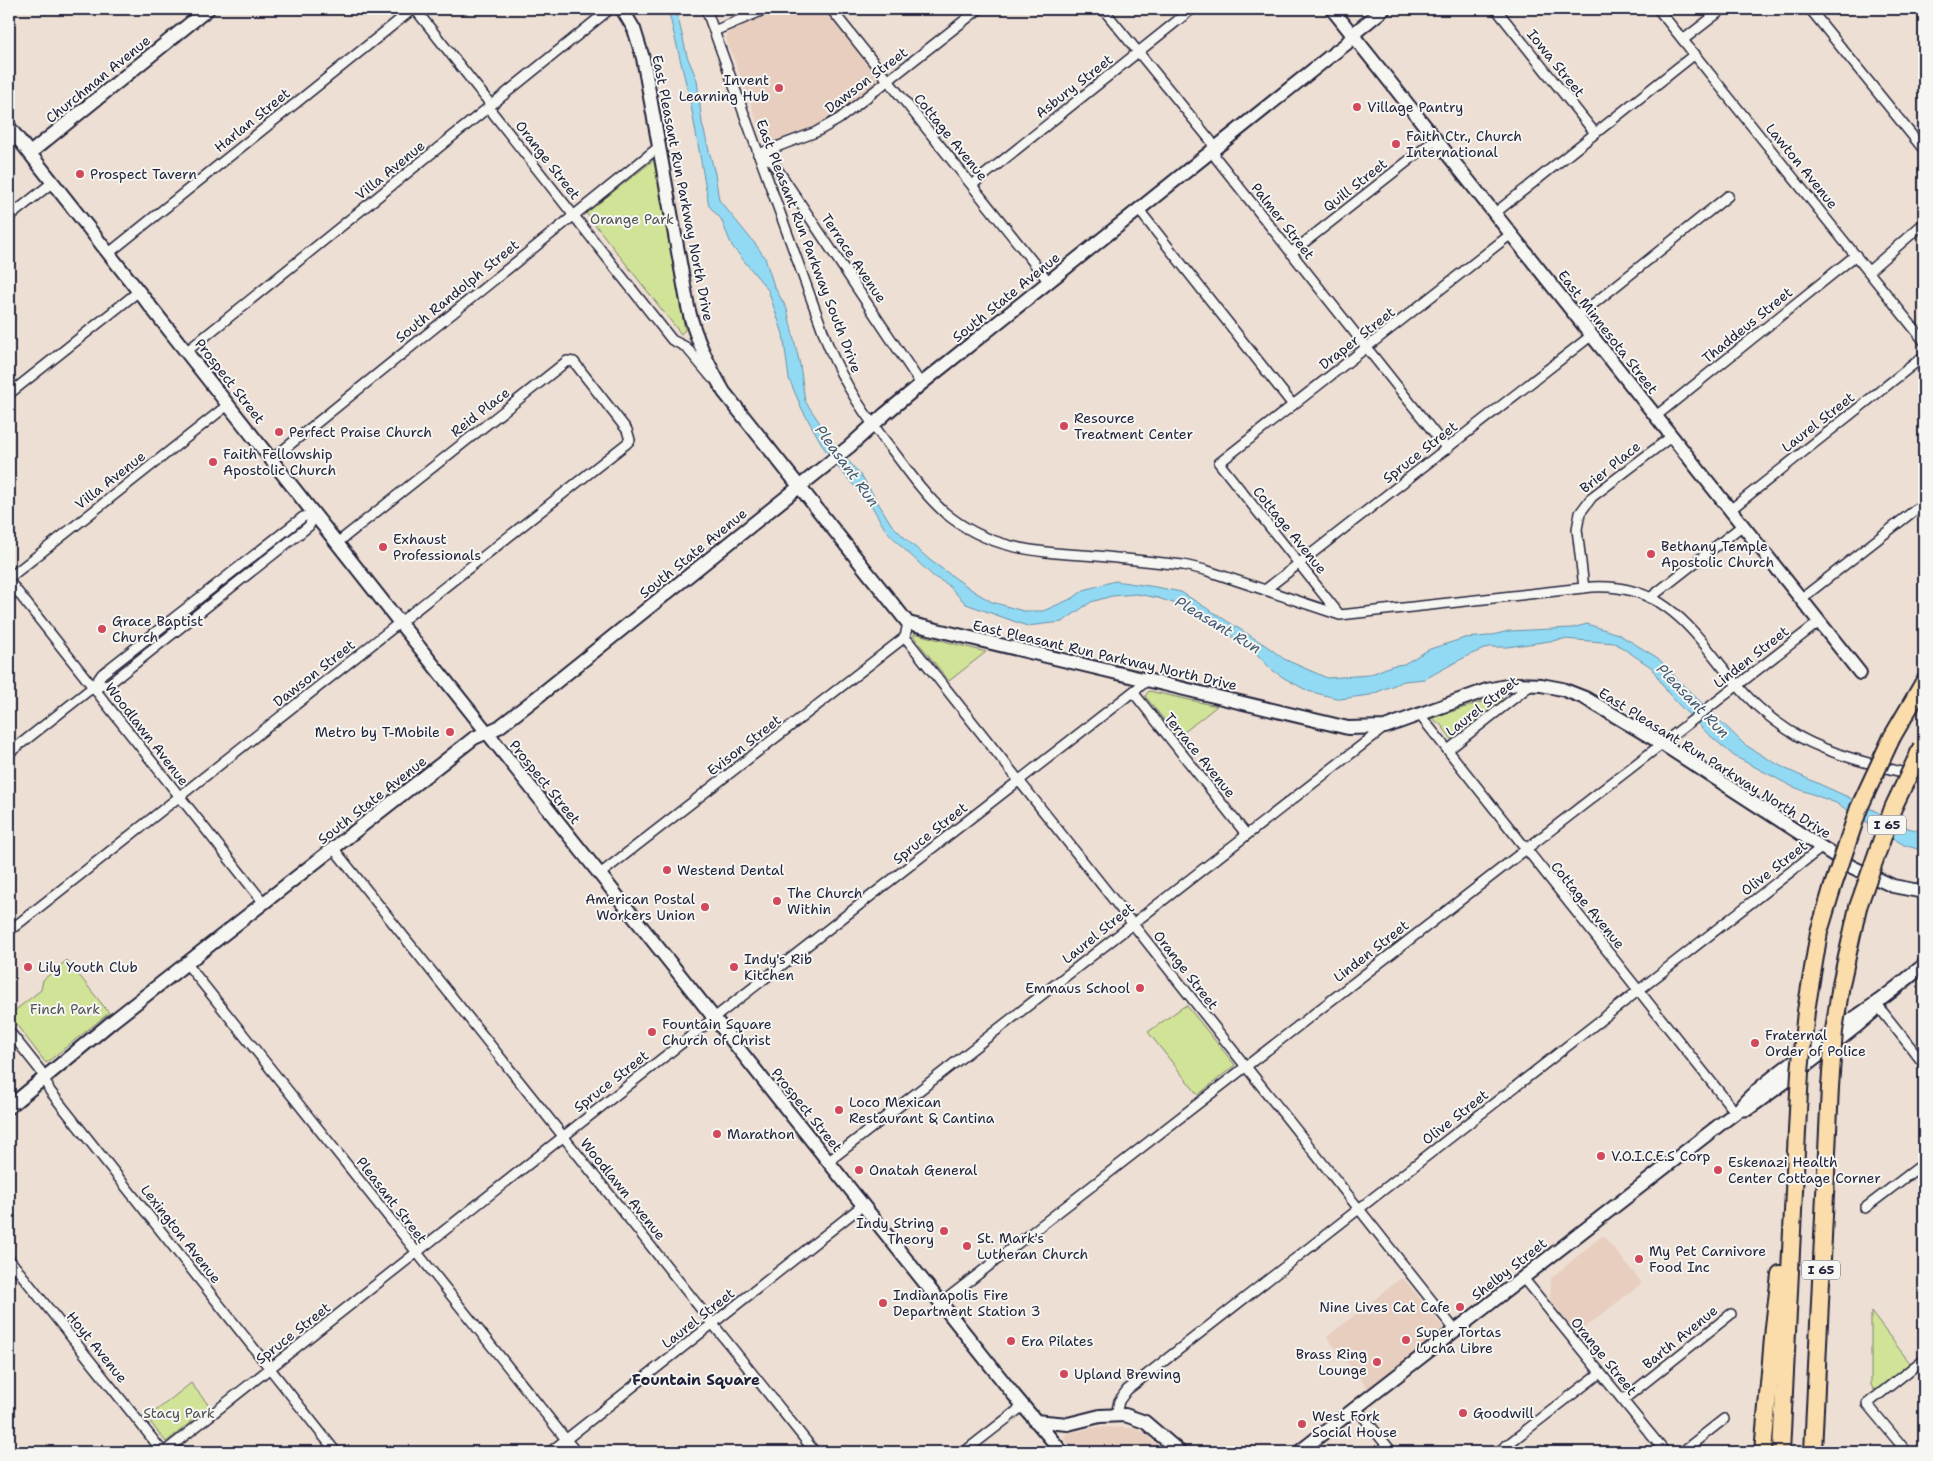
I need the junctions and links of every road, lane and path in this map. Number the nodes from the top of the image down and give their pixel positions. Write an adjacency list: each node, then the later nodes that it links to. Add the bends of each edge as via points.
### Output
1 (208, 9): 30 (street, Churchman Avenue)
2 (414, 9): 23 (street, Orange Street); 41 (street, Harlan Street)
3 (610, 9): 23 (street, Villa Avenue)
4 (622, 9): 27 (street, East Pleasant Run Parkway North Drive, via 641,48)
5 (706, 9): 17 (street, East Pleasant Run Parkway South Drive)
6 (766, 9): 17 (street)
7 (831, 9): 22 (street, Cottage Avenue)
8 (980, 9): 22 (street, Dawson Street)
9 (1103, 9): 20 (street, Palmer Street)
10 (1192, 9): 20 (street, Asbury Street)
11 (1332, 9): 18 (street, East Minnesota Street)
12 (1384, 9): 18 (street, South State Avenue)
13 (1496, 9): 25 (street, Iowa Street)
14 (1658, 9): 19 (street, Lawton Avenue)
15 (1723, 9): 19 (street)
16 (1810, 9): 29 (street)
17 (714, 30): 31 (street, East Pleasant Run Parkway South Drive)
18 (1353, 35): 26 (street, East Minnesota Street); 28 (street, South State Avenue)
19 (1684, 40): 21 (street, Lawton Avenue)
20 (1139, 52): 28 (street, Palmer Street, via 1211,140); 33 (street, Asbury Street)
21 (1695, 54): 25 (street); 43 (street, Lawton Avenue)
22 (889, 81): 31 (street, Dawson Street, via 830,125); 33 (street, Cottage Avenue)
23 (490, 106): 37 (street, Orange Street); 51 (street, Villa Avenue)
24 (9, 126): 30 (street, Prospect Street)
25 (1595, 134): 36 (street)
26 (1436, 139): 36 (street, East Minnesota Street); 42 (street, Quill Street)
27 (660, 146): 37 (street, South Randolph Street); 55 (street, East Pleasant Run Parkway North Drive, via 691,319 701,349)
28 (1214, 150): 35 (street, South State Avenue); 42 (street, Palmer Street, via 1216,158)
29 (1924, 150)
30 (30, 153): 32 (street, Prospect Street)
31 (758, 154): 54 (street, Terrace Avenue, via 772,161); 60 (street, East Pleasant Run Parkway South Drive, via 832,355 847,386)
32 (53, 182): 38 (street); 41 (street, Prospect Street)
33 (972, 185): 45 (street, Cottage Avenue)
34 (1728, 196): 47 (street)
35 (1139, 210): 45 (street, South State Avenue); 58 (street)
36 (1495, 213): 40 (street, East Minnesota Street)
37 (574, 214): 55 (street, Orange Street, via 672,340 686,348); 63 (street, South Randolph Street)
38 (9, 217)
39 (1924, 223): 44 (street)
40 (1511, 234): 47 (street, East Minnesota Street); 50 (street, Draper Street)
41 (109, 253): 46 (street, Prospect Street)
42 (1291, 253): 50 (street, Palmer Street)
43 (1856, 255): 44 (street, Lawton Avenue); 59 (street, Thaddeus Street)
44 (1869, 271): 49 (street, Lawton Avenue)
45 (1050, 282): 54 (street, South State Avenue)
46 (139, 291): 51 (street, Prospect Street); 56 (street)
47 (1577, 317): 48 (street, East Minnesota Street)
48 (1592, 335): 59 (street, East Minnesota Street); 62 (street, Spruce Street)
49 (1924, 341)
50 (1366, 348): 58 (street, Draper Street); 62 (street, Palmer Street)
51 (187, 351): 57 (street, Prospect Street)
52 (1924, 356): 67 (street, Laurel Street)
53 (570, 361): 70 (street, Reid Place, via 564,362); 79 (street, Dawson Street, via 627,430 630,440)
54 (921, 384): 60 (street, South State Avenue)
55 (724, 392): 65 (street, East Pleasant Run Parkway North Drive)
56 (9, 394)
57 (229, 404): 63 (street, Prospect Street); 72 (street, Villa Avenue)
58 (1294, 405): 64 (street, Draper Street)
59 (1656, 416): 61 (street, East Minnesota Street)
60 (874, 424): 65 (street, South State Avenue); 74 (street, East Pleasant Run Parkway South Drive, via 930,498 950,516 987,538 1023,550 1184,565)
61 (1672, 436): 67 (street, East Minnesota Street); 73 (street, Brier Place, via 1592,497 1580,513 1577,529)
62 (1447, 448): 71 (street, Spruce Street)
63 (272, 459): 68 (street, Prospect Street)
64 (1219, 463): 71 (street, Cottage Avenue)
65 (800, 486): 80 (street, East Pleasant Run Parkway North Drive); 91 (street, South State Avenue, via 513,716)
66 (1924, 502): 76 (street)
67 (1730, 510): 69 (street, East Minnesota Street)
68 (315, 514): 70 (street, Prospect Street); 87 (street, via 303,517 102,674)
69 (1743, 525): 75 (street); 76 (street, East Minnesota Street)
70 (338, 543): 79 (street, Prospect Street)
71 (1299, 564): 74 (street, Spruce Street); 77 (street, Cottage Avenue)
72 (9, 580): 87 (street, Woodlawn Avenue)
73 (1584, 588): 75 (street, East Pleasant Run Parkway South Drive, via 1610,587); 77 (street, East Pleasant Run Parkway South Drive)
74 (1265, 590): 77 (street, East Pleasant Run Parkway South Drive)
75 (1650, 598): 86 (street, East Pleasant Run Parkway South Drive, via 1688,624)
76 (1801, 599): 78 (street, East Minnesota Street)
77 (1340, 615)
78 (1819, 622): 82 (street, East Minnesota Street); 86 (street, Linden Street)
79 (400, 623): 91 (street, Prospect Street); 98 (street, Dawson Street)
80 (908, 623): 81 (street); 83 (street, East Pleasant Run Parkway North Drive)
81 (905, 637): 97 (street, Orange Street); 103 (street, Evison Street)
82 (1860, 673)
83 (1148, 680): 88 (street, Spruce Street); 90 (street, East Pleasant Run Parkway North Drive, via 1335,726)
84 (1924, 682): 120 (highway, I 65, bridge, via 1892,737 1856,815 1819,932 1800,1065)
85 (1533, 684): 89 (street, East Pleasant Run Parkway North Drive, via 1491,688); 92 (street, East Pleasant Run Parkway North Drive, via 1562,689 1585,698); 94 (street, Laurel Street)
86 (1738, 684): 92 (street, Linden Street); 96 (street, East Pleasant Run Parkway South Drive, via 1767,714 1806,740 1878,766)
87 (92, 687): 95 (street); 98 (street, Woodlawn Avenue)
88 (1133, 692): 97 (street, Spruce Street); 99 (street, Terrace Avenue)
89 (1419, 714): 90 (street, East Pleasant Run Parkway North Drive); 94 (street, Cottage Avenue)
90 (1385, 727): 99 (street, Laurel Street)
91 (487, 733): 102 (street, South State Avenue, via 474,738); 103 (street, Prospect Street)
92 (1661, 743): 100 (street, Linden Street); 101 (street, East Pleasant Run Parkway North Drive)
93 (1923, 745): 158 (highway, I 65, bridge, via 1893,808 1858,907 1841,984 1830,1087)
94 (1448, 750): 100 (street, Cottage Avenue)
95 (9, 754)
96 (1924, 778)
97 (1019, 781): 106 (street, Orange Street); 112 (street, Spruce Street)
98 (179, 797): 105 (street, Woodlawn Avenue); 107 (street, Dawson Street)
99 (1246, 834): 106 (street, Laurel Street)
100 (1525, 848): 110 (street, Cottage Avenue); 115 (street, Linden Street)
101 (1822, 848): 104 (street, East Pleasant Run Parkway North Drive, via 1884,883); 110 (street, Olive Street)
102 (334, 849): 105 (street, South State Avenue); 119 (street, Woodlawn Avenue)
103 (600, 874): 112 (street, Prospect Street)
104 (1924, 892)
105 (264, 903): 108 (street, South State Avenue)
106 (1132, 924): 115 (street, Orange Street); 121 (street, Laurel Street)
107 (9, 931)
108 (187, 964): 116 (street, South State Avenue); 126 (street, Pleasant Street)
109 (1924, 965): 111 (street, Shelby Street)
110 (1639, 991): 118 (street, Cottage Avenue); 125 (street, Olive Street)
111 (1877, 1002): 114 (street); 118 (street, Shelby Street, via 1777,1075)
112 (714, 1018): 119 (street, Spruce Street); 121 (street, Prospect Street)
113 (9, 1031): 116 (street, Lexington Avenue)
114 (1924, 1064)
115 (1246, 1066): 125 (street, Orange Street); 129 (street, Linden Street)
116 (44, 1079): 117 (street, South State Avenue); 134 (street, Lexington Avenue, via 50,1091)
117 (9, 1107)
118 (1737, 1111): 128 (street, Shelby Street)
119 (563, 1136): 126 (street, Spruce Street); 131 (street, Woodlawn Avenue)
120 (1796, 1155): 156 (highway, via 1774,1327); 157 (highway, I 65)
121 (829, 1161): 123 (street, Prospect Street)
122 (1924, 1163): 124 (street)
123 (863, 1205): 129 (street, Prospect Street); 131 (street, Laurel Street)
124 (1865, 1208)
125 (1359, 1209): 132 (street, Orange Street); 139 (street, Olive Street, via 1127,1390 1119,1401)
126 (416, 1252): 134 (street, Spruce Street); 142 (street, Pleasant Street)
127 (9, 1258): 143 (street, Hoyt Avenue)
128 (1523, 1278): 132 (street, Shelby Street); 135 (street, Orange Street)
129 (941, 1303): 137 (street, Prospect Street)
130 (1731, 1314): 136 (street, Barth Avenue)
131 (713, 1324): 142 (street, Laurel Street); 147 (street, Woodlawn Avenue)
132 (1455, 1330): 138 (street, Shelby Street)
133 (1924, 1359): 159 (street, via 1867,1404)
134 (270, 1369): 143 (street, Spruce Street); 144 (street, Lexington Avenue)
135 (1600, 1372): 136 (street, Orange Street); 153 (street)
136 (1623, 1400): 154 (street, Orange Street)
137 (1023, 1406): 141 (street, Prospect Street); 148 (street)
138 (1356, 1408): 151 (street, Shelby Street); 152 (street)
139 (1116, 1415): 141 (street, via 1068,1424); 150 (street, via 1146,1422)
140 (1724, 1419): 155 (street)
141 (1035, 1421): 149 (street, Prospect Street)
142 (566, 1440): 145 (street, Laurel Street); 146 (street, Pleasant Street)
143 (164, 1452)
144 (336, 1452)
145 (550, 1452)
146 (576, 1452)
147 (815, 1452)
148 (964, 1452)
149 (1062, 1452)
150 (1180, 1452)
151 (1299, 1452)
152 (1392, 1452)
153 (1498, 1452)
154 (1665, 1452)
155 (1682, 1452)
156 (1763, 1452)
157 (1781, 1452)
158 (1813, 1452)
159 (1907, 1452)

